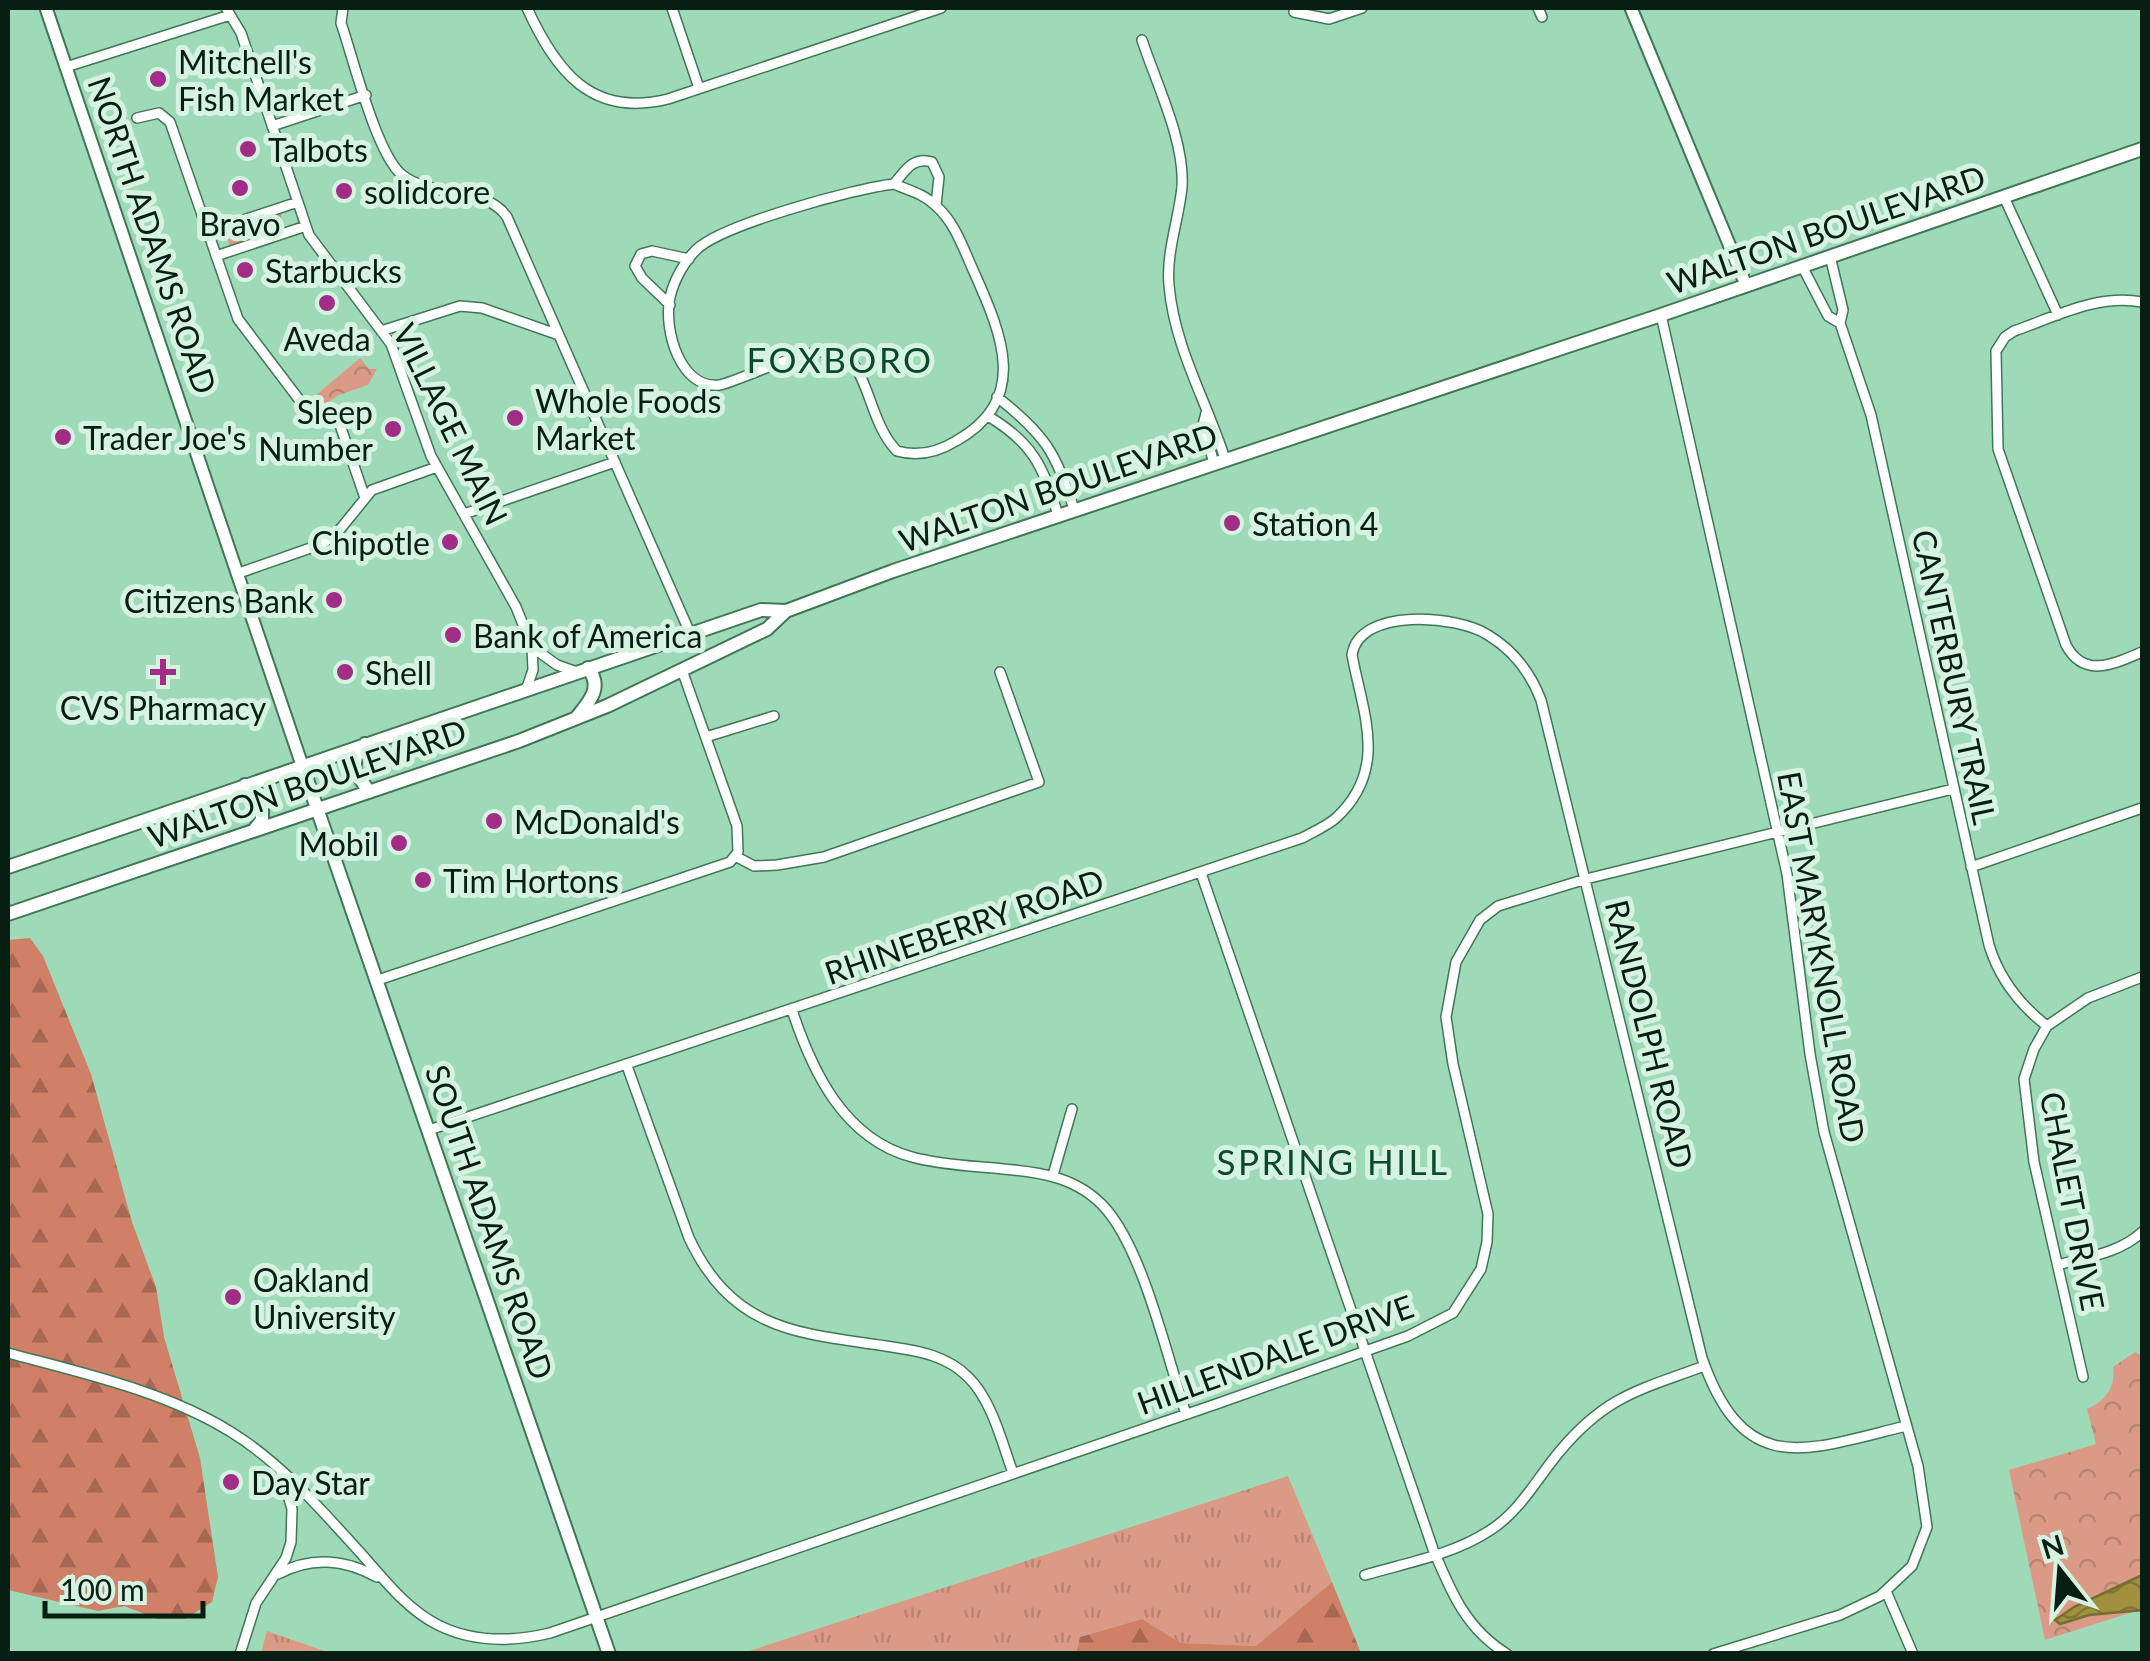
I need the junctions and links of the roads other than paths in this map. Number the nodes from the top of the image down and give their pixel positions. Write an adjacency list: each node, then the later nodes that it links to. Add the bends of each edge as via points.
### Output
1 (46, 8): 11 (street, NORTH ADAMS ROAD)
2 (342, 8): 13 (street)
3 (527, 8): 12 (street, via 555,60 597,96 653,102)
4 (672, 8): 12 (street)
5 (941, 8): 12 (street)
6 (1362, 8): 9 (street, via 1329,19)
7 (1630, 8): 27 (street)
8 (228, 11): 11 (street); 15 (street, VILLAGE MAIN)
9 (1294, 12)
10 (1142, 40): 37 (street, via 1180,154 1169,282)
11 (66, 66): 44 (street, NORTH ADAMS ROAD)
12 (699, 88)
13 (366, 94): 15 (street); 34 (street, via 400,174 504,212)
14 (137, 118): 22 (street, via 159,113 170,122)
15 (272, 126): 19 (street, VILLAGE MAIN)
16 (2142, 149): 18 (main road, WALTON BOULEVARD)
17 (894, 184): 20 (street); 20 (street, via 912,164 932,162 939,177); 25 (street, via 836,194 723,233)
18 (2004, 196): 24 (main road, WALTON BOULEVARD); 31 (street)
19 (298, 202): 21 (street, VILLAGE MAIN); 22 (street)
20 (936, 205): 35 (street, via 954,227 1001,340)
21 (306, 226): 23 (street); 33 (street, VILLAGE MAIN)
22 (208, 232): 23 (street)
23 (216, 256): 40 (street, via 246,332 304,406 339,422)
24 (1830, 256): 26 (main road, WALTON BOULEVARD); 32 (street, CANTERBURY TRAIL)
25 (689, 259): 29 (street); 29 (street, via 652,251 641,254 635,266)
26 (1802, 266): 27 (main road, WALTON BOULEVARD); 32 (street, CANTERBURY TRAIL, via 1828,316)
27 (1746, 285): 30 (main road, WALTON BOULEVARD)
28 (2142, 302): 31 (street, via 2111,298)
29 (670, 305): 36 (street, via 677,352 704,386 832,351 858,368 897,451 919,455 952,444)
30 (1661, 316): 37 (main road, WALTON BOULEVARD); 67 (street, EAST MARYKNOLL ROAD)
31 (2058, 316): 50 (street, via 2014,331 1996,351 2001,462 2071,656 2092,668)
32 (1840, 323): 62 (street, CANTERBURY TRAIL, via 1871,415)
33 (382, 331): 34 (street, via 460,306); 39 (street, VILLAGE MAIN, via 397,354)
34 (559, 335): 38 (street)
35 (998, 398): 36 (street); 41 (street, via 1045,439)
36 (988, 416): 43 (street, via 1011,429 1039,461)
37 (1220, 461): 41 (main road, WALTON BOULEVARD)
38 (615, 462): 42 (street); 47 (street)
39 (437, 467): 40 (street, via 379,486); 42 (street, VILLAGE MAIN)
40 (366, 498): 44 (street, via 322,544)
41 (1074, 509): 43 (main road, WALTON BOULEVARD)
42 (464, 514): 49 (street, VILLAGE MAIN)
43 (1058, 515): 45 (main road, WALTON BOULEVARD)
44 (240, 573): 60 (street, NORTH ADAMS ROAD)
45 (786, 611): 46 (main road, WALTON BOULEVARD, via 761,610); 51 (main road, WALTON BOULEVARD, via 766,629)
46 (708, 627): 47 (main road, WALTON BOULEVARD); 51 (main road, via 716,638)
47 (690, 634): 52 (main road, WALTON BOULEVARD)
48 (1353, 645): 71 (street, RHINEBERRY ROAD, via 1371,743 1356,793 1335,818 1302,838); 72 (street, RANDOLPH ROAD, via 1381,626 1435,618 1470,625 1505,647 1542,700)
49 (532, 648): 52 (street, via 557,665); 55 (street)
50 (2142, 652)
51 (713, 655): 53 (main road, WALTON BOULEVARD)
52 (583, 670): 55 (main road, WALTON BOULEVARD); 57 (main road, via 596,680 596,689)
53 (682, 670): 57 (main road, WALTON BOULEVARD); 58 (street)
54 (1000, 672): 68 (street, via 1039,782 824,856 777,866 754,866)
55 (526, 690): 59 (main road, WALTON BOULEVARD)
56 (774, 716): 58 (street)
57 (575, 718): 63 (main road, WALTON BOULEVARD)
58 (706, 737): 68 (street, via 738,826)
59 (365, 744): 60 (main road, WALTON BOULEVARD); 63 (main road, via 354,769)
60 (302, 765): 61 (main road, WALTON BOULEVARD); 65 (main road, SOUTH ADAMS ROAD)
61 (246, 785): 66 (main road, via 262,802); 70 (main road, WALTON BOULEVARD)
62 (1953, 789): 67 (street, HILLENDALE DRIVE); 69 (street, CANTERBURY TRAIL)
63 (369, 792): 65 (main road, WALTON BOULEVARD)
64 (2142, 808): 69 (street)
65 (317, 810): 66 (main road, WALTON BOULEVARD); 75 (main road, SOUTH ADAMS ROAD)
66 (254, 831): 73 (main road, WALTON BOULEVARD)
67 (1778, 832): 72 (street, HILLENDALE DRIVE); 89 (street, EAST MARYKNOLL ROAD, via 1820,1114)
68 (735, 856): 75 (street)
69 (1971, 866): 77 (street, CANTERBURY TRAIL, via 1994,962)
70 (8, 867)
71 (1201, 873): 76 (street, RHINEBERRY ROAD); 84 (street)
72 (1586, 879): 84 (street, HILLENDALE DRIVE, via 1498,906 1462,947 1446,1017 1488,1214 1481,1269 1453,1313); 86 (street, RANDOLPH ROAD)
73 (8, 914)
74 (2142, 977): 77 (street, via 2088,998)
75 (378, 980): 80 (main road, SOUTH ADAMS ROAD)
76 (792, 1010): 78 (street, RHINEBERRY ROAD); 81 (street, via 833,1102 866,1133 911,1157)
77 (2046, 1026): 83 (street, CHALET DRIVE, via 2024,1079 2034,1162)
78 (628, 1066): 80 (street, RHINEBERRY ROAD); 91 (street, via 702,1266 725,1292 743,1308 800,1334 928,1352 956,1366 988,1408)
79 (1072, 1109): 81 (street)
80 (429, 1130): 97 (main road, SOUTH ADAMS ROAD)
81 (1053, 1175): 88 (street, via 1108,1210 1129,1244)
82 (2142, 1232): 83 (street, via 2131,1243)
83 (2058, 1266): 87 (street, CHALET DRIVE)
84 (1366, 1350): 88 (street, HILLENDALE DRIVE); 92 (street)
85 (8, 1354): 90 (street, via 182,1406 233,1432)
86 (1704, 1366): 89 (street, RANDOLPH ROAD, via 1732,1416 1768,1446 1800,1450); 92 (street, via 1614,1400 1557,1454 1503,1520)
87 (2083, 1378)
88 (1186, 1414): 91 (street, HILLENDALE DRIVE)
89 (1906, 1426): 96 (street, EAST MARYKNOLL ROAD, via 1927,1527 1912,1566)
90 (276, 1466): 94 (street, via 293,1525); 95 (street)
91 (1014, 1473): 97 (street, HILLENDALE DRIVE)
92 (1436, 1556): 93 (street); 100 (street, via 1462,1612)
93 (1365, 1575)
94 (275, 1576): 95 (street, via 327,1561 352,1565); 98 (street, via 256,1604)
95 (388, 1584): 97 (street, HILLENDALE DRIVE, via 423,1617 480,1638 525,1638)
96 (1886, 1591): 101 (street, via 1840,1615); 102 (street)
97 (596, 1618): 99 (main road, SOUTH ADAMS ROAD)
98 (240, 1654)
99 (609, 1654)
100 (1507, 1654)
101 (1713, 1654)
102 (1913, 1654)

